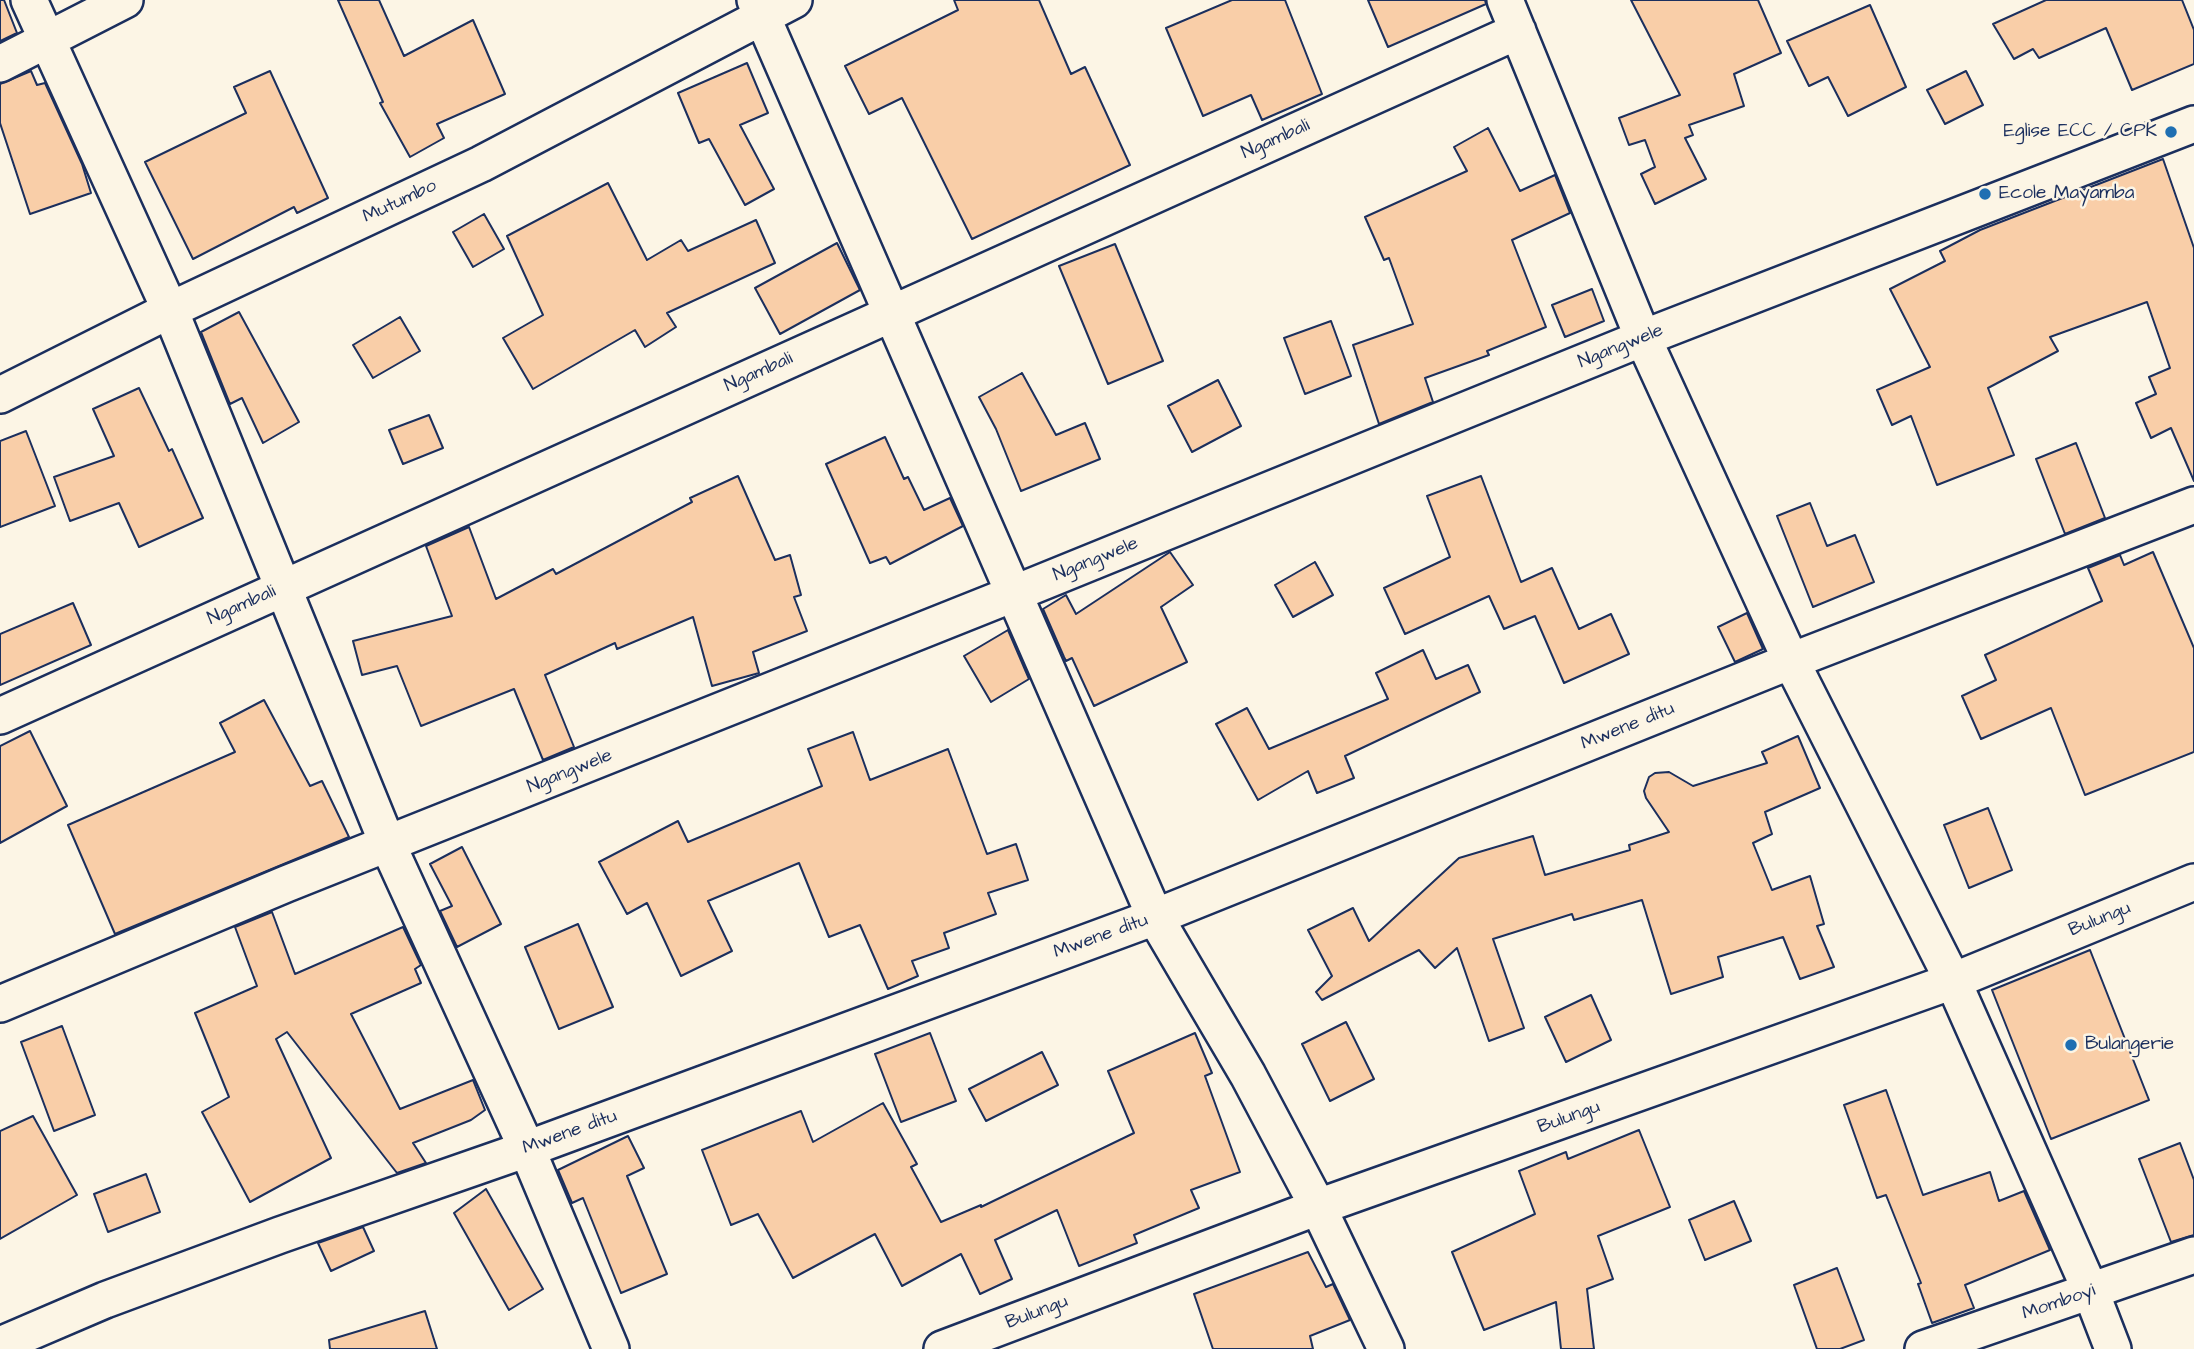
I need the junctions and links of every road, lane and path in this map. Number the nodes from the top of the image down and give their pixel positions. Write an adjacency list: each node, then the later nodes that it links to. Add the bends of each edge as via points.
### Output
1 (29, 0): 6 (street)
2 (125, 0): 6 (street)
3 (794, 0): 4 (street, Mutumbo)
4 (759, 8): 9 (street, Mutumbo, via 481,164); 10 (street)
5 (1512, 16): 10 (street, Ngambali); 11 (street)
6 (47, 40): 7 (street); 9 (street)
7 (0, 64)
8 (2194, 124): 11 (street, Ngangwele)
9 (170, 310): 12 (street, Mutumbo); 14 (street)
10 (892, 312): 14 (street, Ngambali); 15 (street)
11 (1643, 338): 15 (street, Ngangwele); 16 (street)
12 (0, 395)
13 (2194, 505): 16 (street, Mwene ditu)
14 (284, 587): 17 (street, Ngambali); 18 (street)
15 (1013, 594): 18 (street, Ngangwele); 20 (street)
16 (1791, 661): 20 (street, Mwene ditu); 21 (street)
17 (0, 716)
18 (388, 845): 22 (street, Ngangwele); 23 (street)
19 (2194, 882): 21 (street, Bulungu)
20 (1155, 917): 23 (street, Mwene ditu); 24 (street, via 1248,1075)
21 (1953, 981): 24 (street, Bulungu); 26 (street)
22 (0, 1004)
23 (527, 1149): 27 (street, Mwene ditu, via 118,1296); 28 (street)
24 (1318, 1207): 29 (street, Bulungu); 30 (street)
25 (2194, 1255): 26 (street, Momboyi)
26 (2091, 1292): 31 (street, Momboyi); 32 (street)
27 (0, 1345)
28 (611, 1349)
29 (942, 1349)
30 (1386, 1349)
31 (1923, 1349)
32 (2113, 1349)

